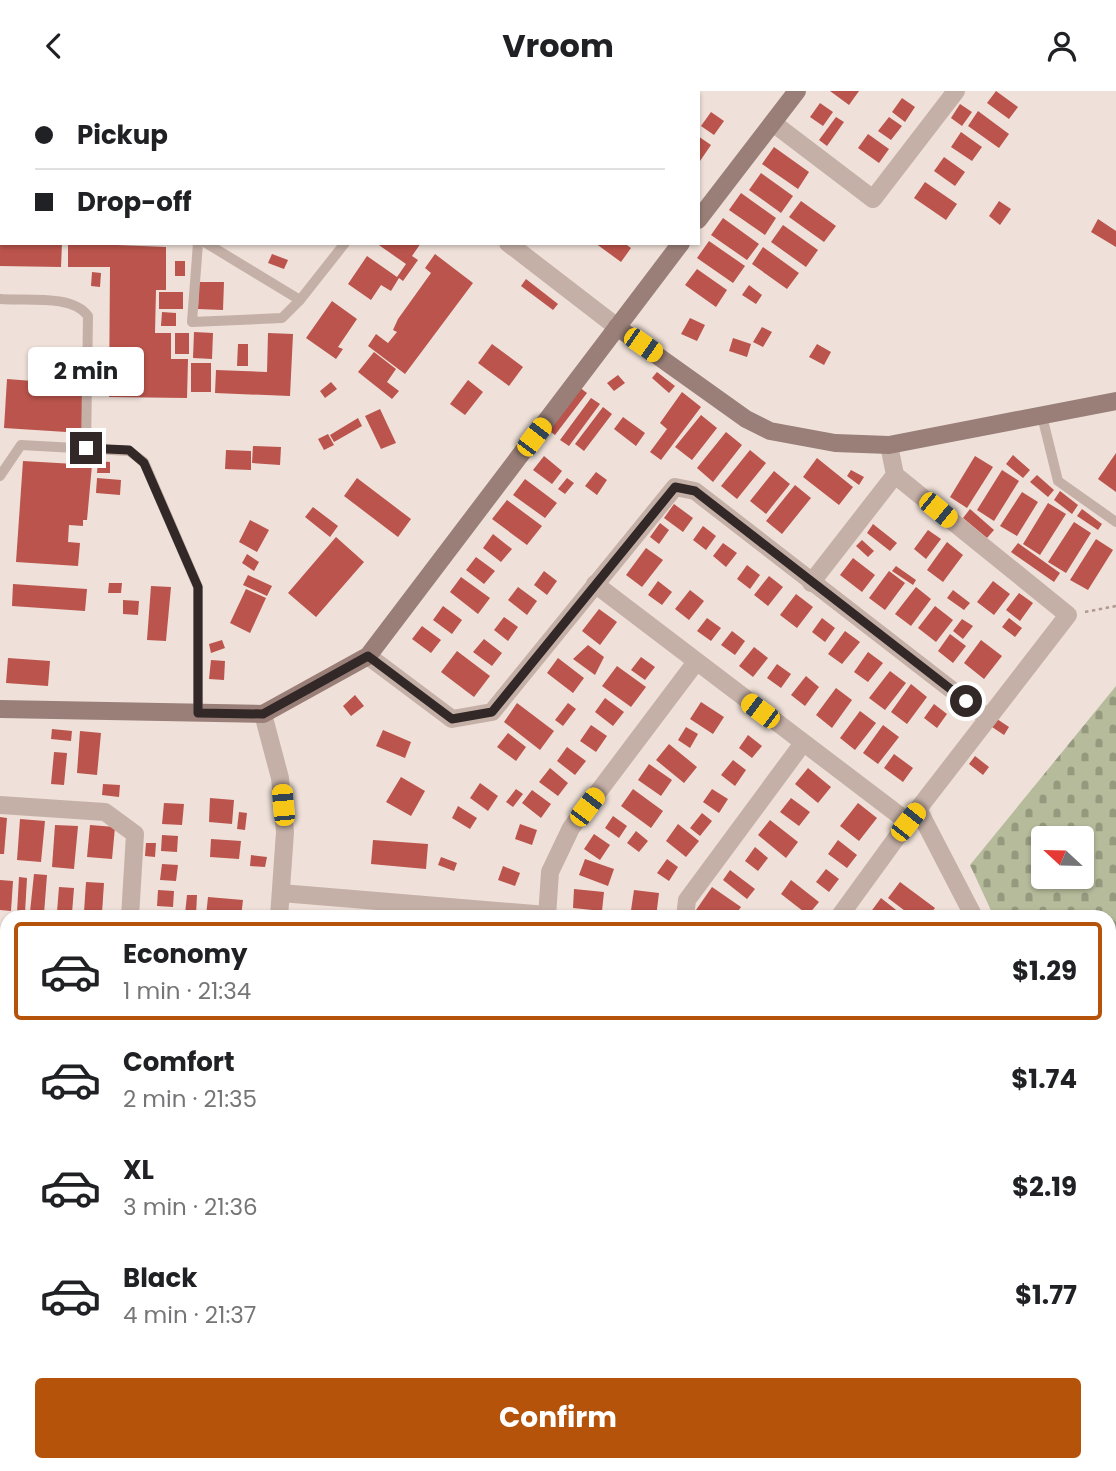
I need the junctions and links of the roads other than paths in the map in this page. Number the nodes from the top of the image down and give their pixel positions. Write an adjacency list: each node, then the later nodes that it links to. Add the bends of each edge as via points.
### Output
1 (797, 91): 3 (street)
2 (956, 91): 3 (street, via 873,199)
3 (773, 123): 4 (street)
4 (700, 218)
5 (198, 245): 11 (lane, via 192,322 282,318)
6 (209, 245): 11 (lane)
7 (343, 245): 11 (lane)
8 (511, 245): 12 (street)
9 (679, 245): 12 (street)
10 (0, 299): 16 (lane, via 71,303 82,307 88,316)
11 (300, 300)
12 (617, 327): 15 (street, via 770,432 835,443); 22 (street)
13 (1116, 401): 14 (street)
14 (1042, 416): 15 (street); 19 (lane, via 1058,481)
15 (889, 445): 18 (street)
16 (86, 448): 17 (lane, via 21,445); 25 (lane, via 129,450 144,463 198,587)
17 (1, 471)
18 (895, 475): 20 (street); 27 (street, via 1068,615)
19 (1116, 522)
20 (811, 583): 21 (street, via 695,491 675,487); 27 (street)
21 (595, 584): 22 (street, via 492,712 452,719); 23 (street)
22 (368, 656): 26 (street)
23 (696, 662): 28 (street); 35 (street, via 571,828 550,872)
24 (0, 709): 25 (street)
25 (198, 713): 26 (street)
26 (263, 714): 31 (street, via 280,778 285,832)
27 (988, 718): 30 (street)
28 (803, 743): 30 (street); 36 (street, via 687,900)
29 (0, 805): 32 (street, via 105,812 135,834)
30 (913, 815): 37 (street); 38 (street)
31 (281, 893): 33 (street); 34 (street)
32 (130, 910)
33 (280, 910)
34 (408, 910)
35 (547, 910)
36 (686, 910)
37 (844, 910)
38 (970, 910)

